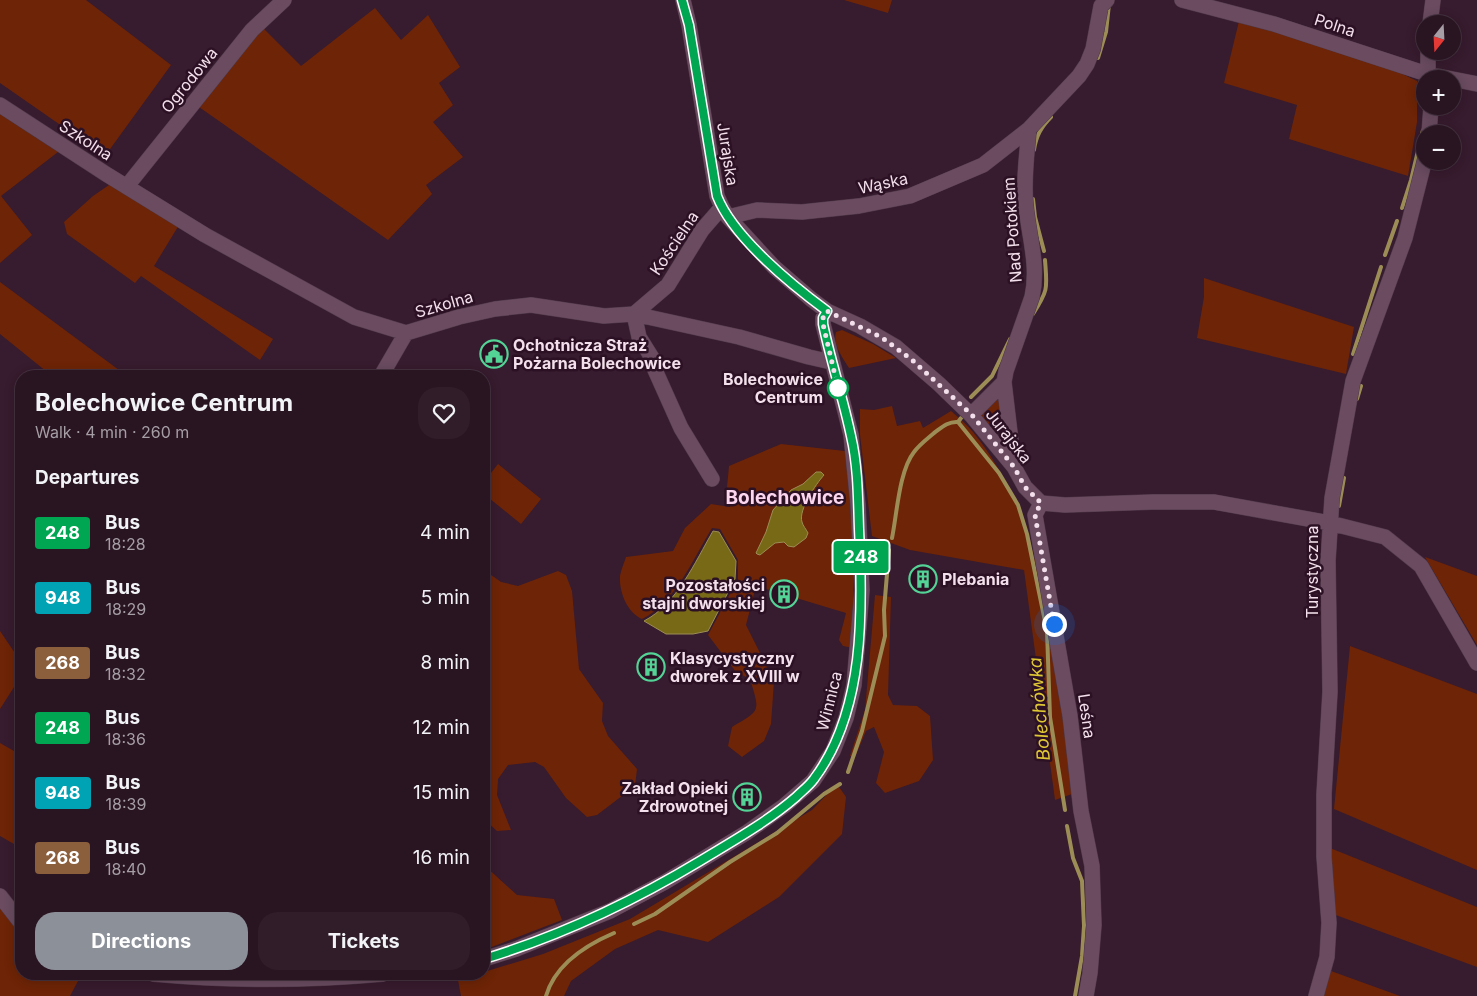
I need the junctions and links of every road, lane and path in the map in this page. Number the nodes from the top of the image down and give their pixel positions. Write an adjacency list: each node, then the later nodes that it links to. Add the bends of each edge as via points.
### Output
1 (284, 0): 13 (street, Ogrodowa, via 252,30)
2 (682, 0): 14 (street, Jurajska, via 717,196)
3 (1182, 0): 7 (street, Polna, via 1274,24)
4 (1433, 0): 6 (street)
5 (1104, 3): 11 (street, via 1087,64)
6 (1431, 15)
7 (1416, 72)
8 (1461, 81): 9 (street, Polna)
9 (1477, 84)
10 (0, 105): 13 (street, Szkolna)
11 (1029, 129): 14 (street, Wąska, via 982,166 910,196 802,212); 20 (street, Nad Potokiem, via 1025,204 1035,285)
12 (1422, 170): 25 (street, Turystyczna, via 1405,238 1353,382)
13 (127, 186): 17 (street, Szkolna, via 205,235 354,317)
14 (725, 212): 15 (street, Jurajska, via 774,267); 16 (street, Kościelna, via 702,230 668,285)
15 (827, 311): 18 (street, Winnica, via 823,324); 21 (street, Jurajska, via 896,347)
16 (634, 314): 17 (street, Szkolna, via 604,316 531,305 459,317); 18 (street, Szkolna); 23 (street, via 639,337 654,362 681,428)
17 (406, 333): 19 (street)
18 (832, 362): 29 (street, Winnica, via 854,452 862,590 854,684 846,718 833,751 813,781 784,806 665,882 610,911)
19 (384, 370)
20 (1004, 382): 21 (street, Nad Potokiem); 22 (street, Nad Potokiem)
21 (972, 415): 22 (street, Jurajska)
22 (1014, 467): 24 (street, Jurajska, via 1025,487)
23 (712, 479)
24 (1041, 503): 25 (street, via 1214,502); 30 (street, Leśna, via 1035,515 1092,866 1094,925)
25 (1330, 523): 26 (street, via 1385,537 1421,566); 31 (street, Turystyczna, via 1330,692 1324,794 1329,923 1327,957)
26 (1477, 663)
27 (0, 896): 28 (street)
28 (15, 915)
29 (490, 957)
30 (1086, 996)
31 (1316, 996)

